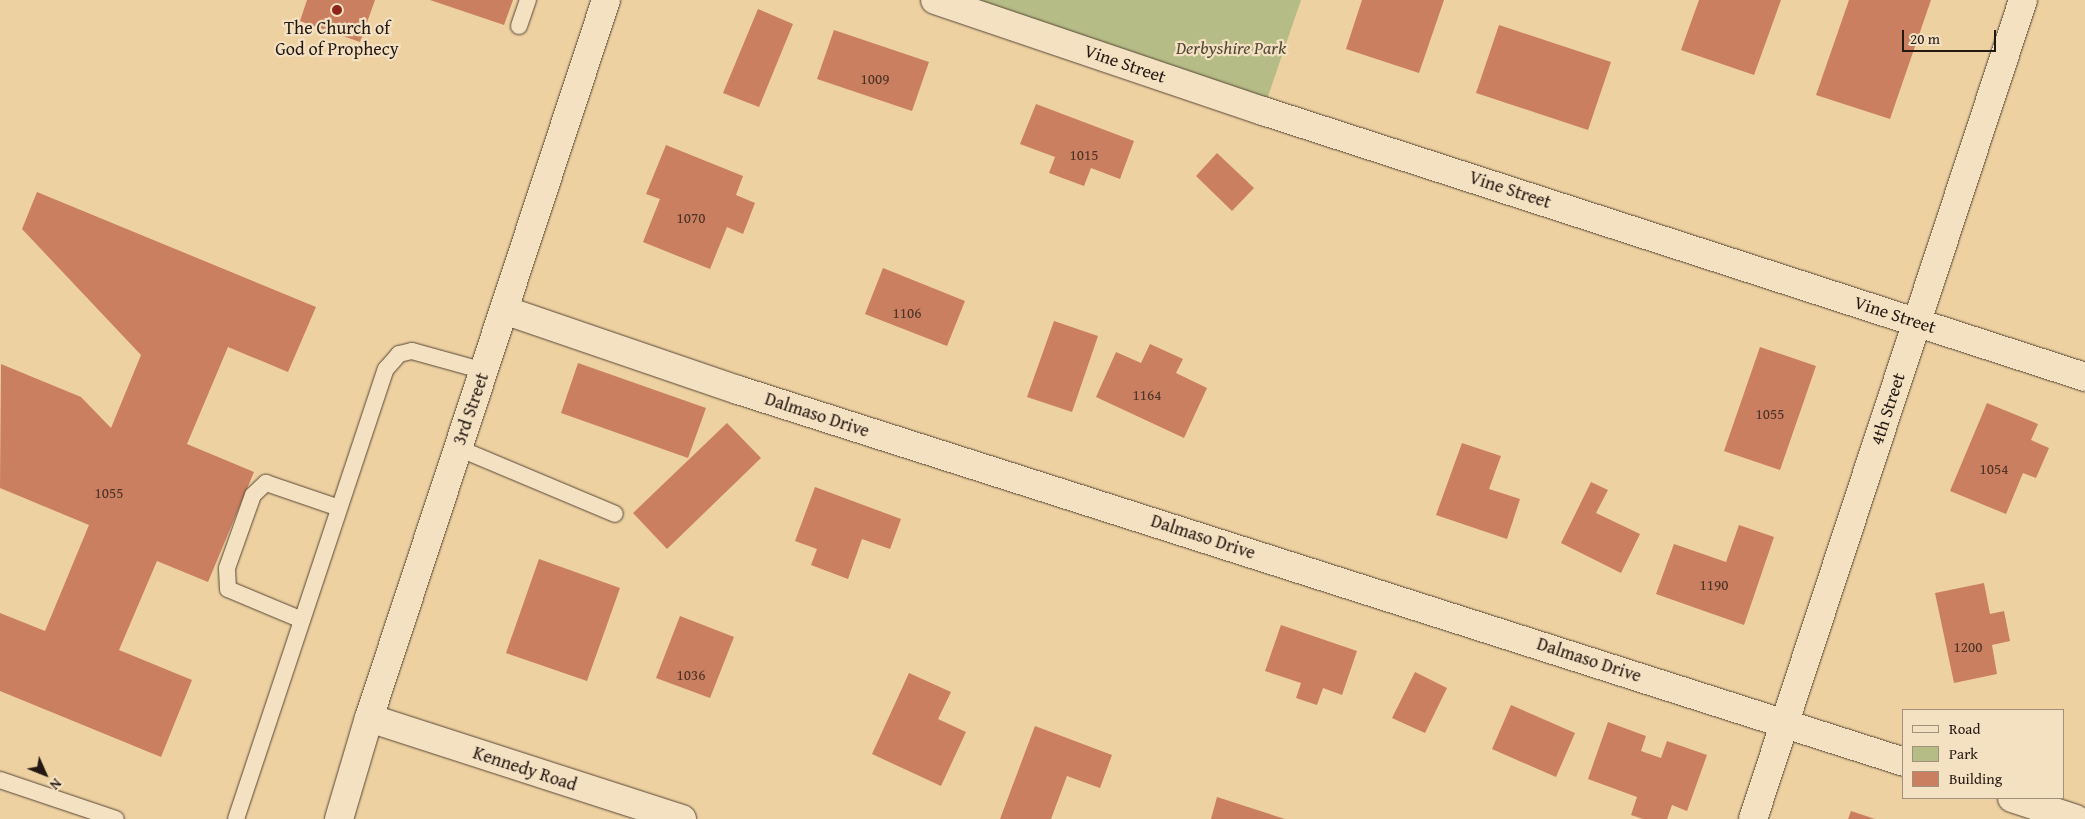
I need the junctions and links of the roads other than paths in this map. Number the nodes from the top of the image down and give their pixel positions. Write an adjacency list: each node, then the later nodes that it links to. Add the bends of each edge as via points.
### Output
1 (528, 0): 5 (lane)
2 (606, 0): 6 (street, 3rd Street)
3 (936, 0): 7 (street, Vine Street, via 1263,111)
4 (2022, 0): 7 (street, 4th Street)
5 (519, 26)
6 (504, 310): 8 (street, 3rd Street); 15 (street, Dalmaso Drive, via 738,390)
7 (1916, 322): 9 (street, Vine Street); 15 (street, 4th Street)
8 (484, 371): 10 (street, 3rd Street); 11 (lane, via 412,351 399,354 386,369)
9 (2085, 377)
10 (458, 448): 12 (lane); 14 (street, 3rd Street)
11 (339, 508): 13 (lane); 13 (lane, via 266,483 253,495 227,568 228,589)
12 (615, 514)
13 (302, 620): 20 (lane)
14 (369, 718): 21 (street, 3rd Street); 22 (street, Kennedy Road)
15 (1785, 722): 16 (street, Dalmaso Drive); 23 (street, 4th Street)
16 (1902, 761)
17 (0, 780): 19 (lane)
18 (2015, 799): 24 (street)
19 (116, 819)
20 (236, 819)
21 (339, 819)
22 (682, 819)
23 (1753, 819)
24 (2076, 819)

